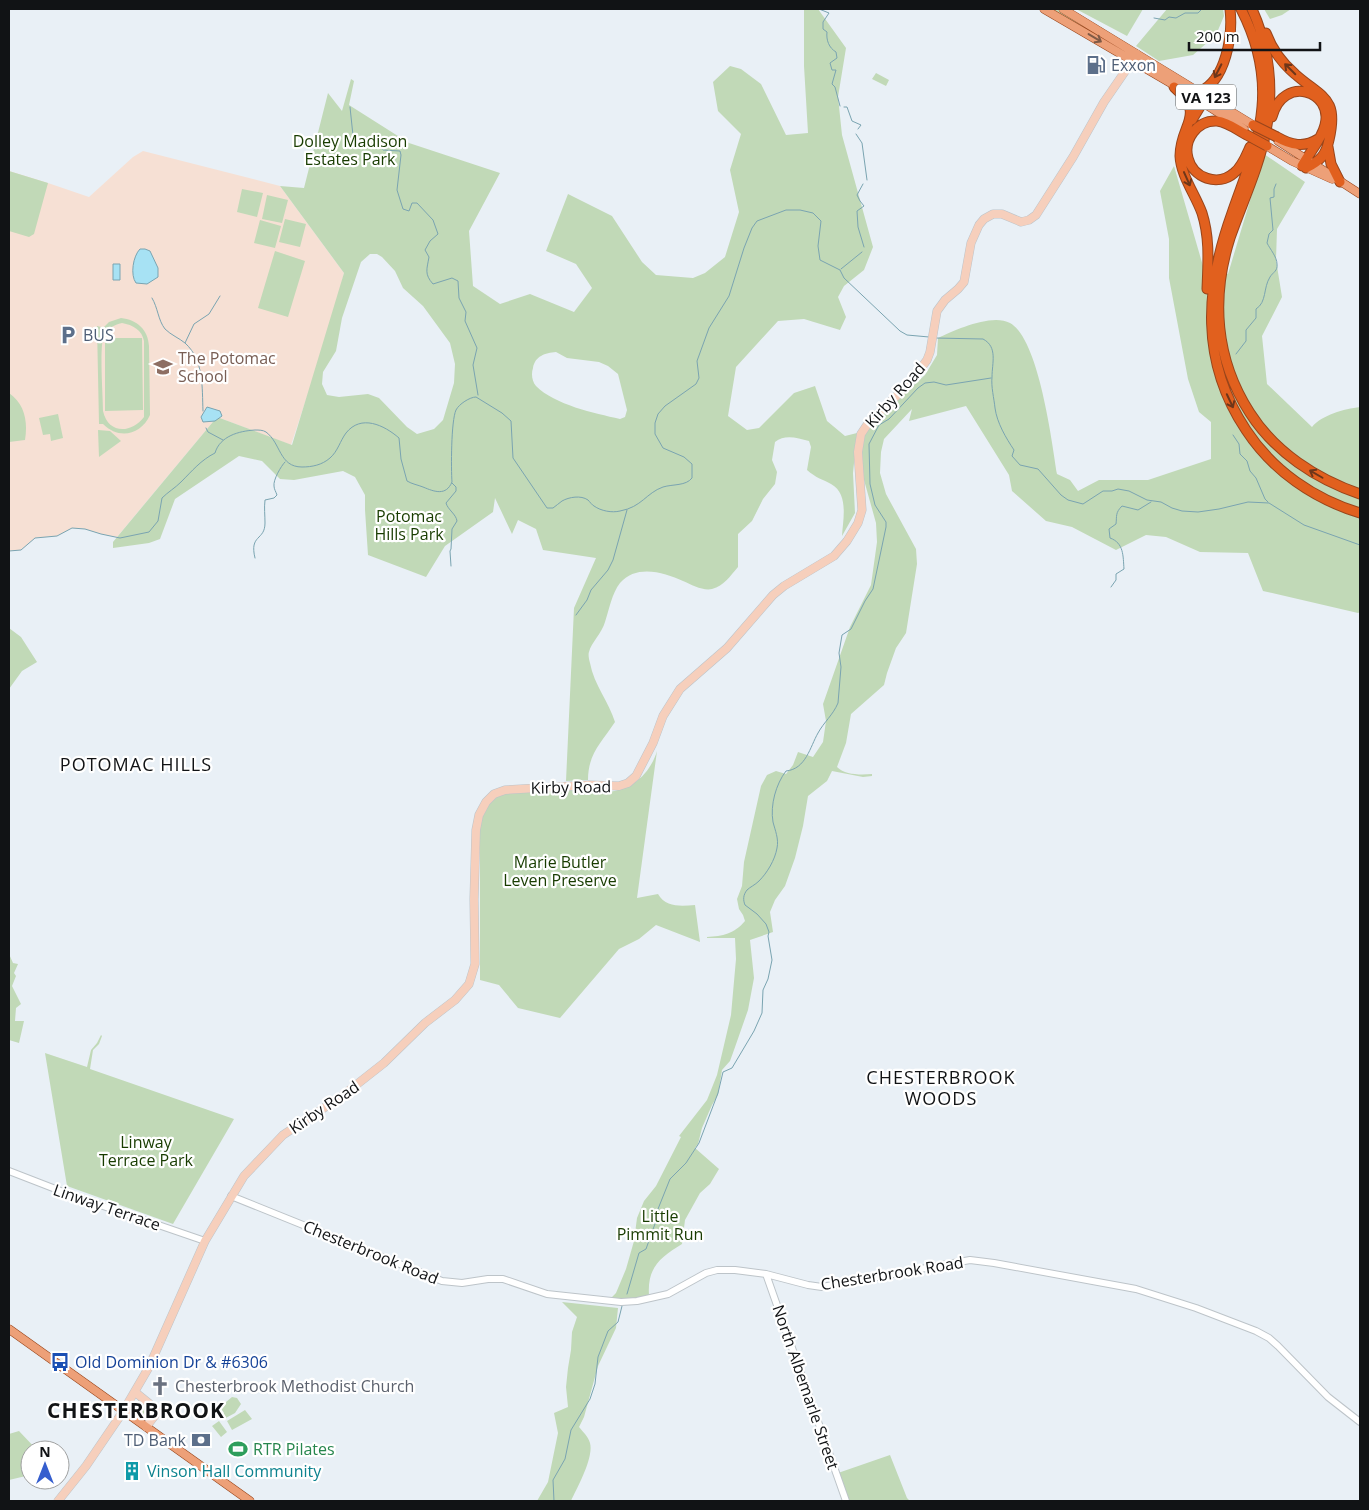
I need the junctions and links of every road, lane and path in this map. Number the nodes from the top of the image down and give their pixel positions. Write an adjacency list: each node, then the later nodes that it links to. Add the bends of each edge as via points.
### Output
1 (1044, 9): 7 (main road, VA 123, one-way to 7)
2 (1062, 9): 6 (main road, VA 123)
3 (1230, 9): 9 (highway, one-way to 9, via 1230,35 1223,63)
4 (1241, 9): 10 (highway, via 1253,37 1263,88)
5 (1252, 9): 14 (highway, one-way to 5, via 1332,123 1328,103 1320,92 1281,60); 16 (highway, via 1264,44 1270,84 1267,123)
6 (1137, 54): 7 (main road, Kirby Road); 9 (main road, VA 123)
7 (1132, 61): 8 (main road, VA 123); 25 (main road, Kirby Road, via 1036,215 1021,222 993,214 979,225 971,243 965,278 939,307 930,356 909,384 869,422 861,434 858,452 862,513 842,548 778,591 728,648 680,689 665,712 647,757 633,780 619,786 515,788 500,791 490,798 482,808 477,824 475,964 469,984 384,1063 342,1096 282,1135 244,1176)
8 (1174, 87): 9 (main road, VA 123); 11 (highway, via 1190,105)
9 (1202, 97): 10 (main road, VA 123); 11 (highway)
10 (1250, 127): 10 (highway, via 1241,165 1230,176 1220,180 1207,179 1190,164 1187,144 1202,125 1219,121); 12 (highway, bridge); 15 (highway, bridge); 21 (highway, via 1254,149 1215,272 1211,314)
11 (1186, 129): 21 (highway, one-way to 21, via 1181,160 1206,232 1207,314)
12 (1277, 138): 13 (highway, via 1298,145); 17 (main road)
13 (1319, 138): 16 (highway, via 1326,120 1322,103 1307,92 1288,94 1276,105); 17 (highway)
14 (1328, 147): 18 (highway); 19 (highway, via 1331,164)
15 (1271, 148): 17 (main road)
16 (1258, 160): 22 (highway, one-way to 16, via 1316,475 1278,446 1247,409 1227,365 1219,326 1220,278)
17 (1305, 164): 18 (highway); 19 (main road)
18 (1315, 164): 19 (main road)
19 (1340, 182): 20 (main road)
20 (1360, 194)
21 (1214, 355): 23 (highway, one-way to 23, via 1234,409 1250,437 1266,456 1310,491)
22 (1360, 494)
23 (1360, 513)
24 (9, 1171): 26 (street, Linway Terrace)
25 (231, 1196): 26 (main road, Kirby Road); 27 (street, Chesterbrook Road, via 448,1283 495,1278 547,1294 626,1302 668,1294 717,1270)
26 (205, 1241): 29 (main road, Kirby Road)
27 (766, 1274): 30 (street, Chesterbrook Road, via 816,1287 829,1287 964,1261 982,1261 1136,1289 1167,1297 1269,1338 1328,1397); 34 (street, North Albemarle Street)
28 (9, 1330): 31 (main road)
29 (135, 1392): 31 (main road, via 156,1409); 32 (main road, Kirby Road, bridge, via 86,1466)
30 (1360, 1422)
31 (146, 1427): 33 (main road)
32 (58, 1501)
33 (250, 1501)
34 (846, 1501)

